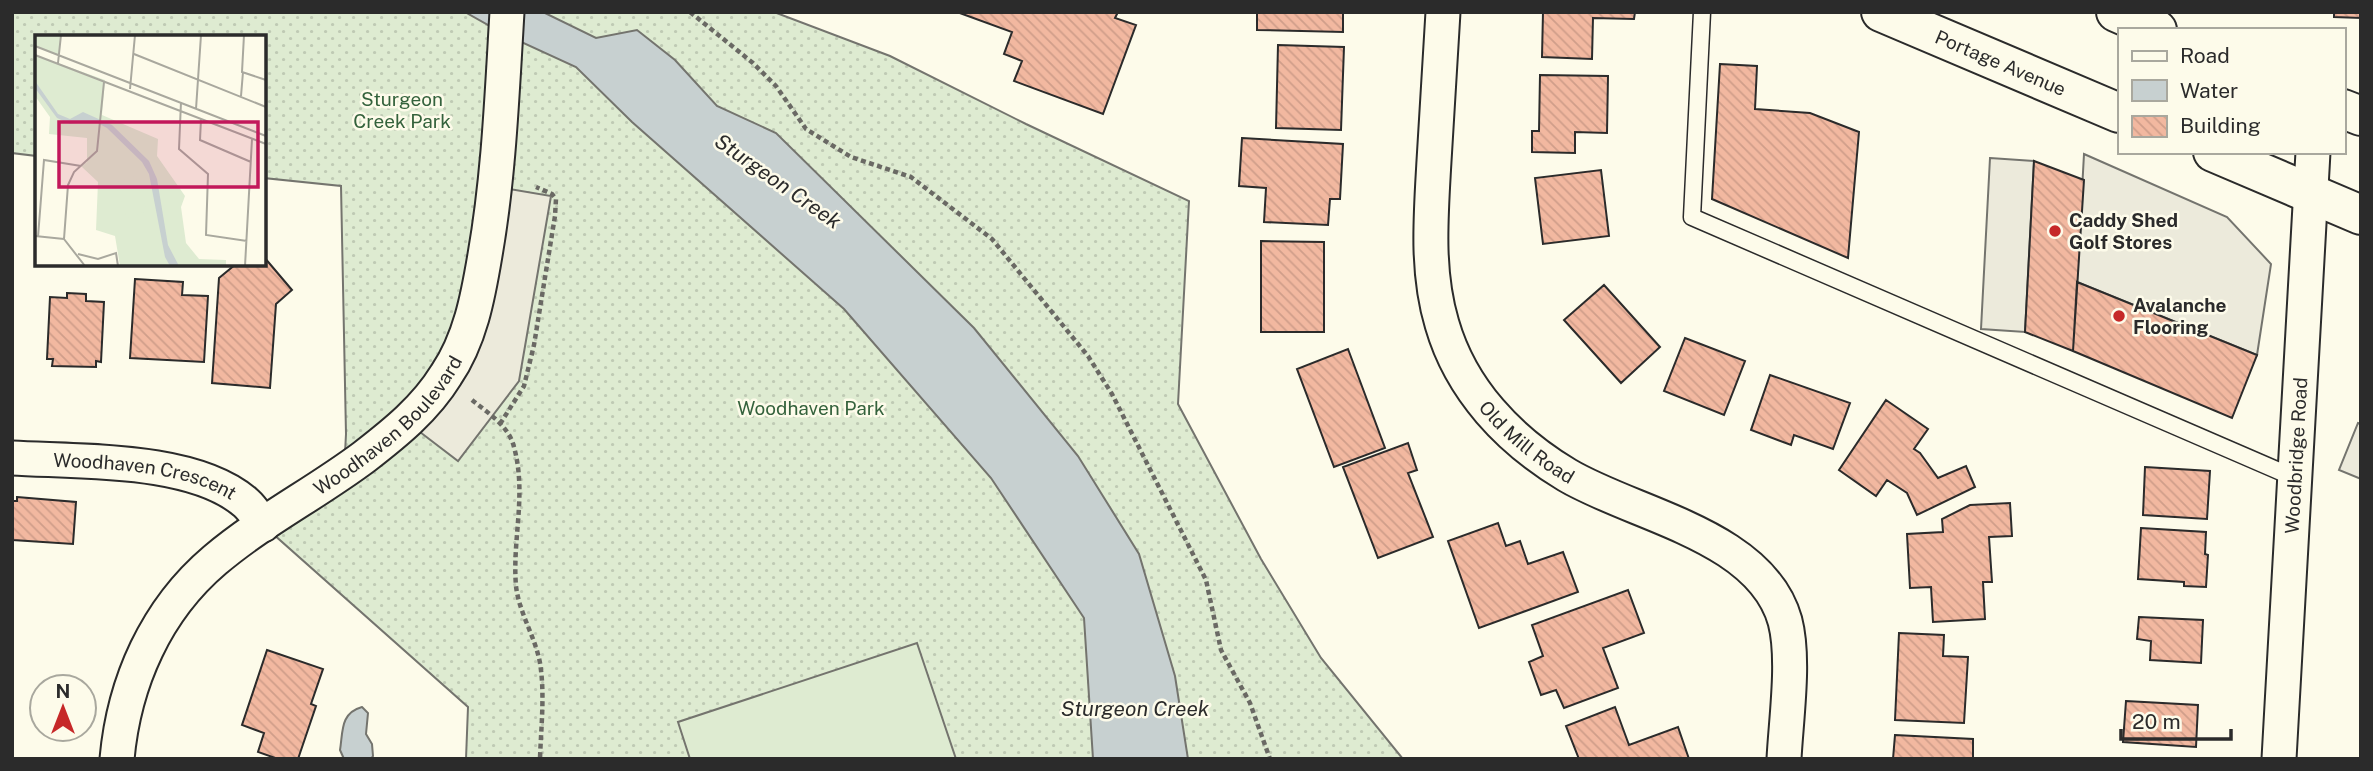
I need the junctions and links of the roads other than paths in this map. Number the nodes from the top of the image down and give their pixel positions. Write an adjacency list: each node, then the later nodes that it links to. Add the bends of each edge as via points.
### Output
1 (507, 12): 16 (street, Woodhaven Boulevard, via 493,210 478,295 461,348 446,376 401,428)
2 (1443, 12): 18 (street, Old Mill Road, via 1431,225 1433,278 1442,324 1463,375 1489,412 1524,447 1569,477 1714,543 1750,566 1772,593 1785,621 1789,659)
3 (1702, 12): 15 (lane, via 1692,217)
4 (1881, 12): 8 (highway, Portage Avenue)
5 (2116, 12): 6 (highway)
6 (2152, 28)
7 (2345, 109): 9 (highway)
8 (2118, 113)
9 (2361, 116)
10 (2218, 154): 12 (highway)
11 (2313, 154): 12 (street, Woodbridge Road)
12 (2310, 193): 13 (highway); 15 (street, Woodbridge Road)
13 (2361, 215)
14 (12, 458): 16 (street, Woodhaven Crescent, via 187,474 247,504)
15 (2295, 478): 19 (street, Woodbridge Road)
16 (263, 525): 17 (street, Woodhaven Boulevard, via 215,560 164,615 128,696)
17 (117, 759)
18 (1784, 759)
19 (2279, 759)

